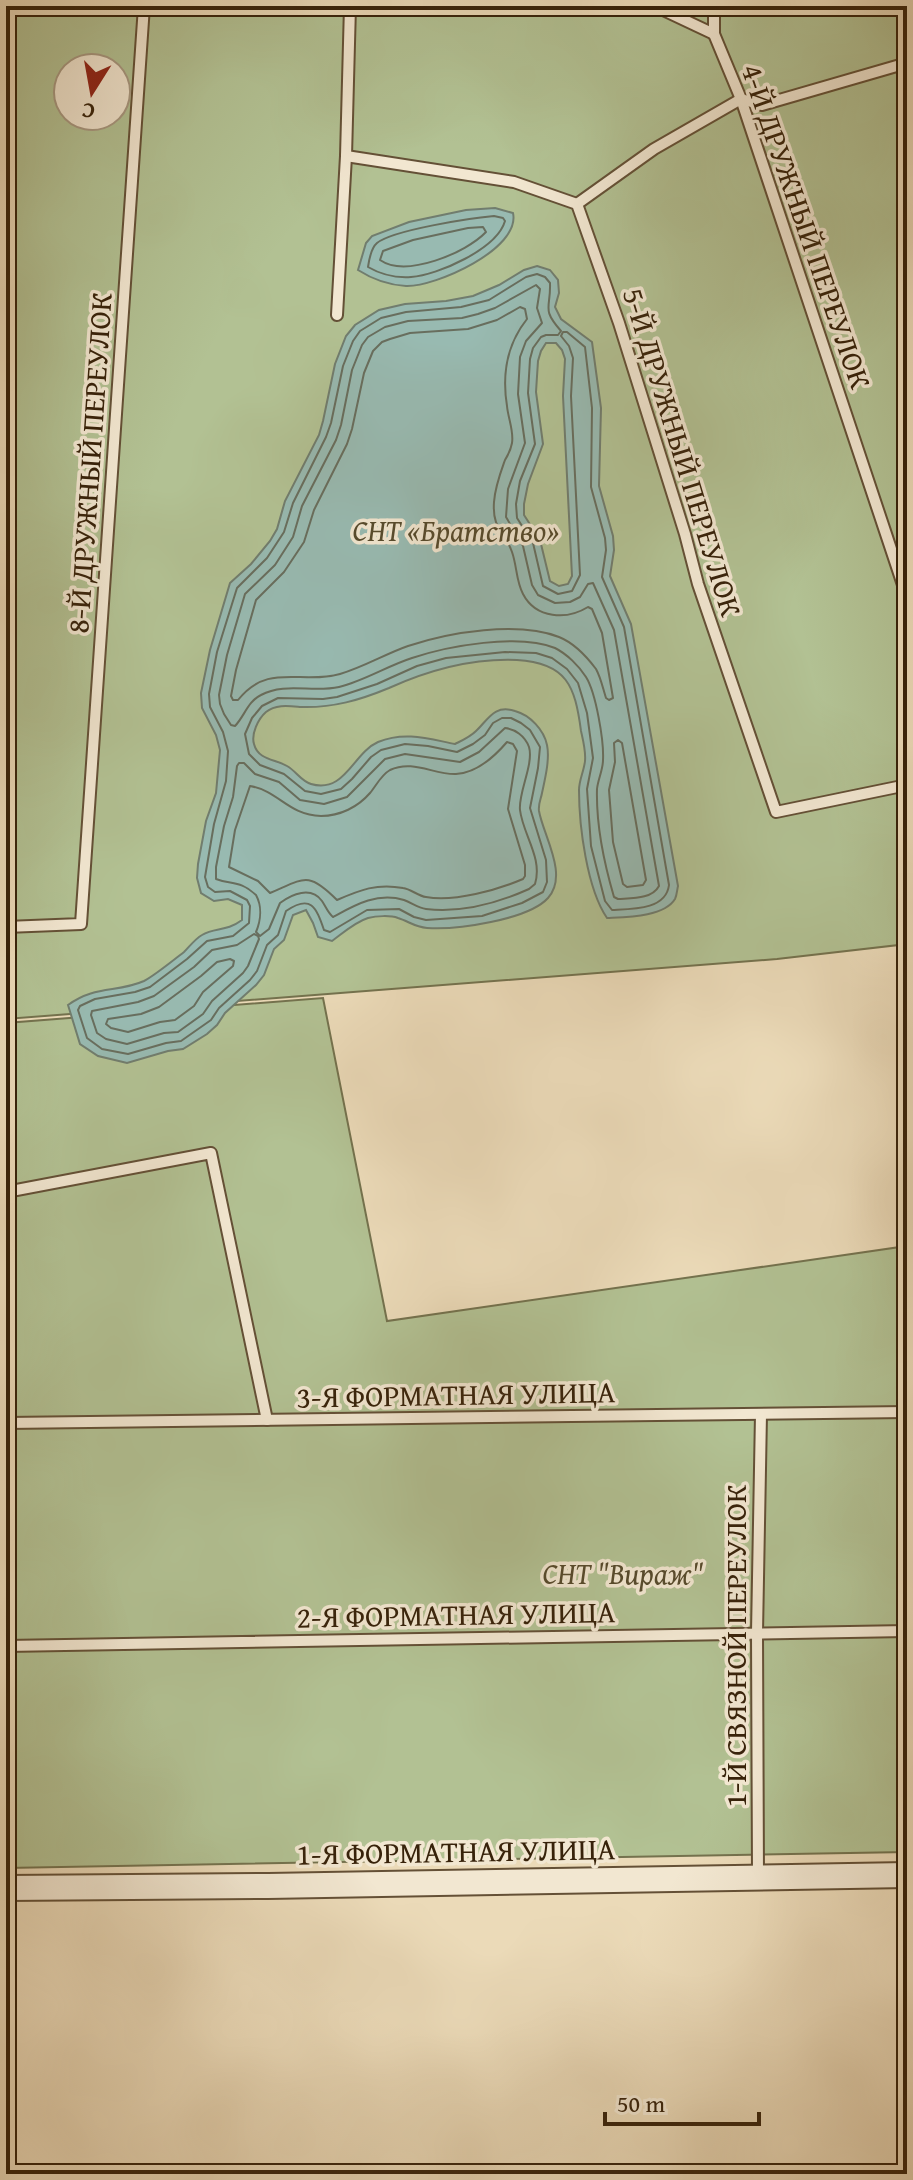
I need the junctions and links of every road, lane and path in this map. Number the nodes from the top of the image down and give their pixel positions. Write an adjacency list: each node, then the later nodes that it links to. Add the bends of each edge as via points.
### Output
1 (144, 6): 13 (lane, 8-Й ДРУЖНЫЙ ПЕРЕУЛОК, via 81,924)
2 (350, 6): 8 (lane)
3 (645, 6): 5 (lane)
4 (714, 6): 5 (lane, 4-Й ДРУЖНЫЙ ПЕРЕУЛОК)
5 (714, 34): 7 (lane, 4-Й ДРУЖНЫЙ ПЕРЕУЛОК)
6 (907, 63): 7 (lane, via 762,105)
7 (741, 99): 9 (lane, via 654,149); 11 (lane, 4-Й ДРУЖНЫЙ ПЕРЕУЛОК)
8 (346, 156): 9 (lane, via 514,182); 10 (lane)
9 (577, 204): 12 (lane, 5-Й ДРУЖНЫЙ ПЕРЕУЛОК, via 776,812)
10 (337, 315)
11 (907, 597)
12 (907, 785)
13 (6, 927)
14 (6, 1192): 17 (lane, via 211,1153)
15 (907, 1412): 16 (lane, 3-Я ФОРМАТНАЯ УЛИЦА)
16 (761, 1414): 17 (lane, 3-Я ФОРМАТНАЯ УЛИЦА); 20 (lane, 1-Й СВЯЗНОЙ ПЕРЕУЛОК)
17 (267, 1420): 18 (lane, 3-Я ФОРМАТНАЯ УЛИЦА)
18 (6, 1423)
19 (907, 1631): 20 (lane, 2-Я ФОРМАТНАЯ УЛИЦА)
20 (757, 1633): 21 (lane, 2-Я ФОРМАТНАЯ УЛИЦА); 23 (lane, 1-Й СВЯЗНОЙ ПЕРЕУЛОК)
21 (6, 1646)
22 (907, 1875): 23 (street, 1-Я ФОРМАТНАЯ УЛИЦА)
23 (758, 1877): 24 (street, 1-Я ФОРМАТНАЯ УЛИЦА)
24 (6, 1888)

